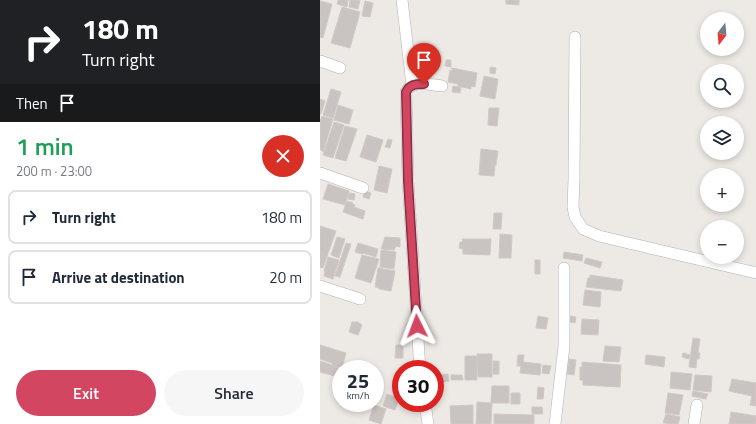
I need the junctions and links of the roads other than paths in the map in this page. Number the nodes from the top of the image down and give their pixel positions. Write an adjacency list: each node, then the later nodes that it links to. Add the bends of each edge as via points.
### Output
1 (402, 0): 5 (street)
2 (575, 37): 10 (street, via 573,207 575,218 583,229 599,236)
3 (320, 61): 4 (street)
4 (340, 68)
5 (412, 85): 6 (street); 13 (street, via 406,92)
6 (442, 86)
7 (320, 173): 8 (street)
8 (363, 188)
9 (564, 268): 17 (street, via 564,346)
10 (756, 273)
11 (320, 286): 12 (street)
12 (360, 299)
13 (419, 360)
14 (697, 405): 18 (street)
15 (426, 412): 16 (street)
16 (428, 424)
17 (555, 424)
18 (694, 424)

